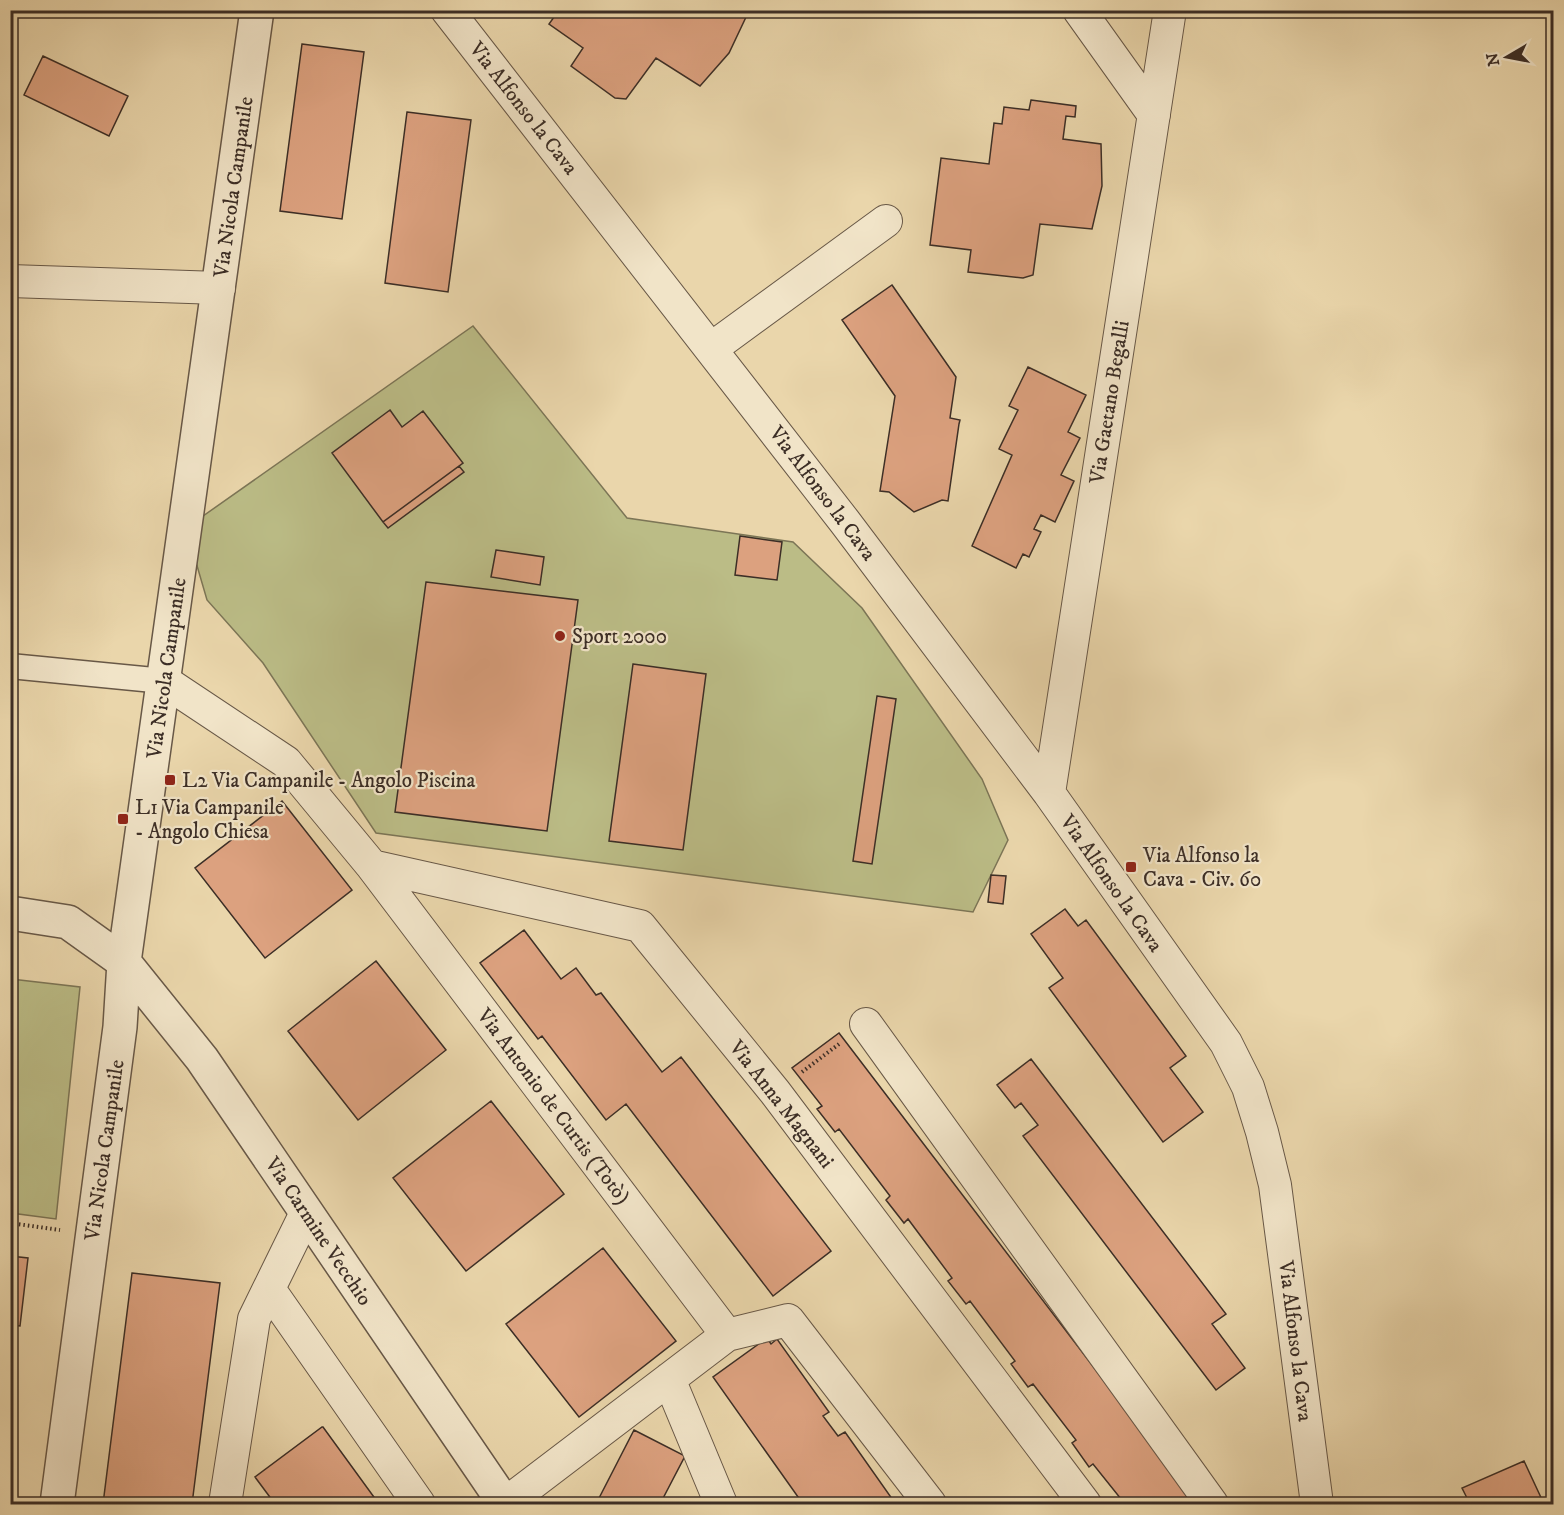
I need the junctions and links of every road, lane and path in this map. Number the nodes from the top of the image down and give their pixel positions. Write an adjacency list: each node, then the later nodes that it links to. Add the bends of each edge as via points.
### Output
1 (257, 10): 8 (street, Via Nicola Campanile)
2 (447, 10): 9 (street, Via Alfonso la Cava)
3 (1079, 10): 5 (street)
4 (1170, 10): 5 (street, Via Gaetano Begalli)
5 (1154, 115): 12 (street, Via Gaetano Begalli)
6 (886, 220): 9 (street)
7 (10, 281): 8 (street)
8 (219, 288): 11 (street, Via Nicola Campanile)
9 (712, 348): 12 (street, Via Alfonso la Cava)
10 (10, 666): 11 (street)
11 (164, 681): 13 (street, Via Antonio de Curtis (Totò), via 286,762); 15 (street, Via Nicola Campanile)
12 (1049, 793): 32 (street, Via Alfonso la Cava, via 1226,1043 1248,1087 1275,1185)
13 (372, 866): 17 (street, Via Anna Magnani, via 640,926); 22 (street, Via Antonio de Curtis (Totò))
14 (10, 913): 15 (street, Via Carmine Vecchio, via 68,922)
15 (124, 962): 18 (street, Via Carmine Vecchio, via 202,1059); 20 (street, Via Nicola Campanile, via 120,1027)
16 (866, 1024): 17 (path); 31 (street)
17 (775, 1092): 30 (street, Via Anna Magnani)
18 (306, 1213): 21 (street); 27 (street, Via Carmine Vecchio)
19 (10, 1223): 20 (path)
20 (92, 1235): 25 (street, Via Nicola Campanile)
21 (269, 1288): 24 (street, via 254,1319); 26 (street)
22 (727, 1335): 23 (street); 29 (street, via 788,1320)
23 (669, 1379): 27 (street); 28 (street)
24 (232, 1498)
25 (57, 1504)
26 (419, 1504)
27 (505, 1504)
28 (721, 1504)
29 (930, 1504)
30 (1085, 1504)
31 (1212, 1504)
32 (1317, 1504)

